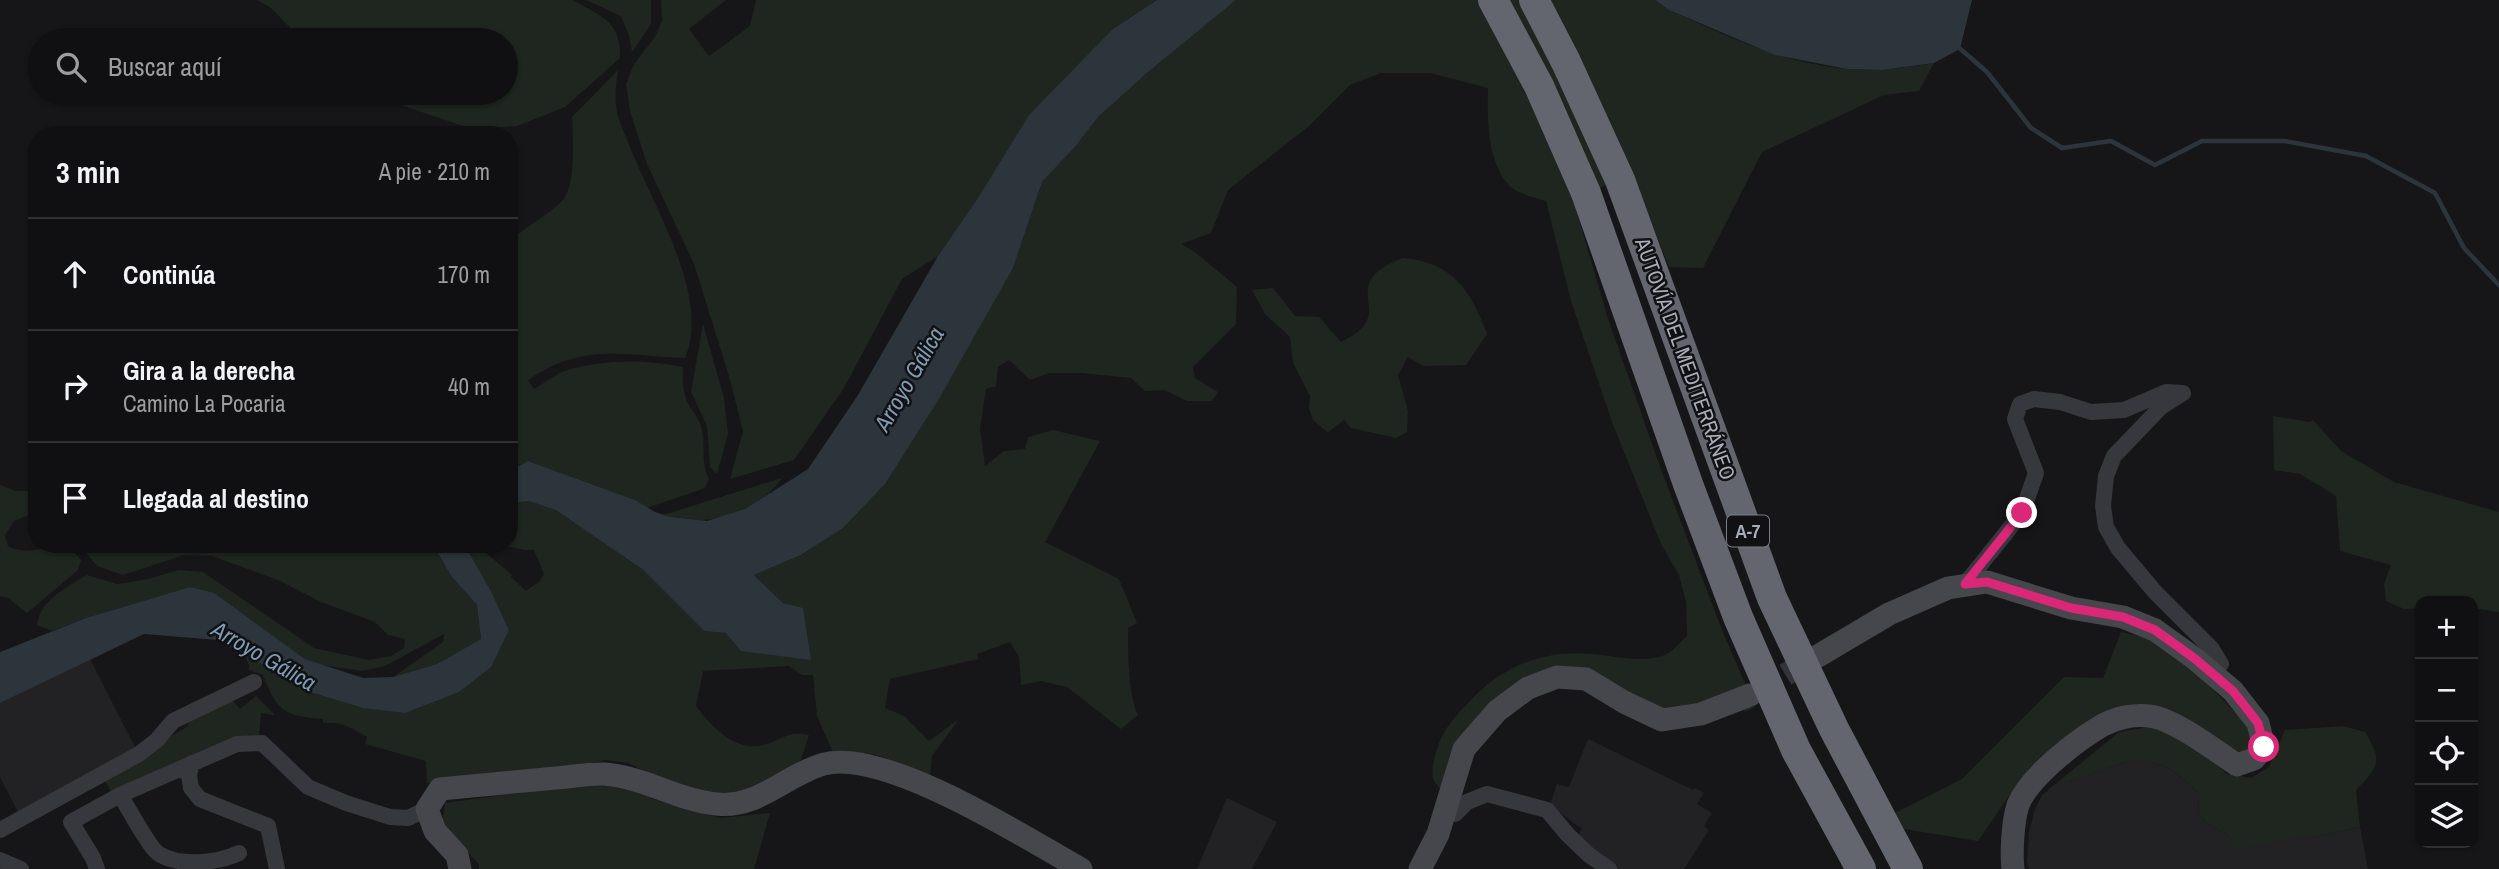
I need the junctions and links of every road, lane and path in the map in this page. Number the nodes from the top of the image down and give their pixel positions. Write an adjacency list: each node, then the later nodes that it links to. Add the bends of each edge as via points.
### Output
1 (1493, 0): 22 (highway, AUTOVÍA DEL MEDITERRÁNEO / A-7, via 1539,86 1586,193 1738,617 1796,750)
2 (1534, 0): 23 (highway, AUTOVÍA DEL MEDITERRÁNEO / A-7, via 1619,180 1772,598)
3 (1965, 584): 4 (main road, via 1889,614); 5 (main road, via 1987,582 2071,608 2123,617 2155,630); 5 (street, via 2022,513 2036,473 2015,418 2020,404 2034,399 2091,412 2124,410 2166,392 2183,393 2161,407 2115,456 2106,476 2103,506 2106,527 2119,548 2212,649 2221,664)
4 (1818, 656)
5 (2213, 674): 24 (main road, via 2258,723 2264,747 2254,759 2237,765 2183,729 2152,716 2128,716 2104,724 2038,775 2018,806)
6 (254, 682): 12 (street, via 173,720 139,754)
7 (1750, 695): 11 (main road, via 1702,714 1662,720 1586,679 1557,677 1528,688 1497,711 1464,749)
8 (192, 763): 9 (street); 10 (street, via 237,744 262,743 308,787 346,803 390,817 408,818); 17 (street, via 191,788 200,799 268,826)
9 (120, 795): 13 (street, via 157,854 180,862 226,859); 16 (street, via 71,822)
10 (427, 810): 18 (main road, via 435,831 457,855); 19 (main road, via 440,789 602,774 635,779 718,805 748,802 811,768 840,763 878,768 909,779)
11 (1445, 812): 20 (main road); 21 (street, via 1455,814 1467,802 1486,794 1547,810 1589,855)
12 (0, 830)
13 (239, 853)
14 (0, 860): 15 (street)
15 (21, 869)
16 (97, 869)
17 (277, 869)
18 (460, 869)
19 (1081, 869)
20 (1420, 869)
21 (1609, 869)
22 (1861, 869)
23 (1908, 869)
24 (2013, 869)

